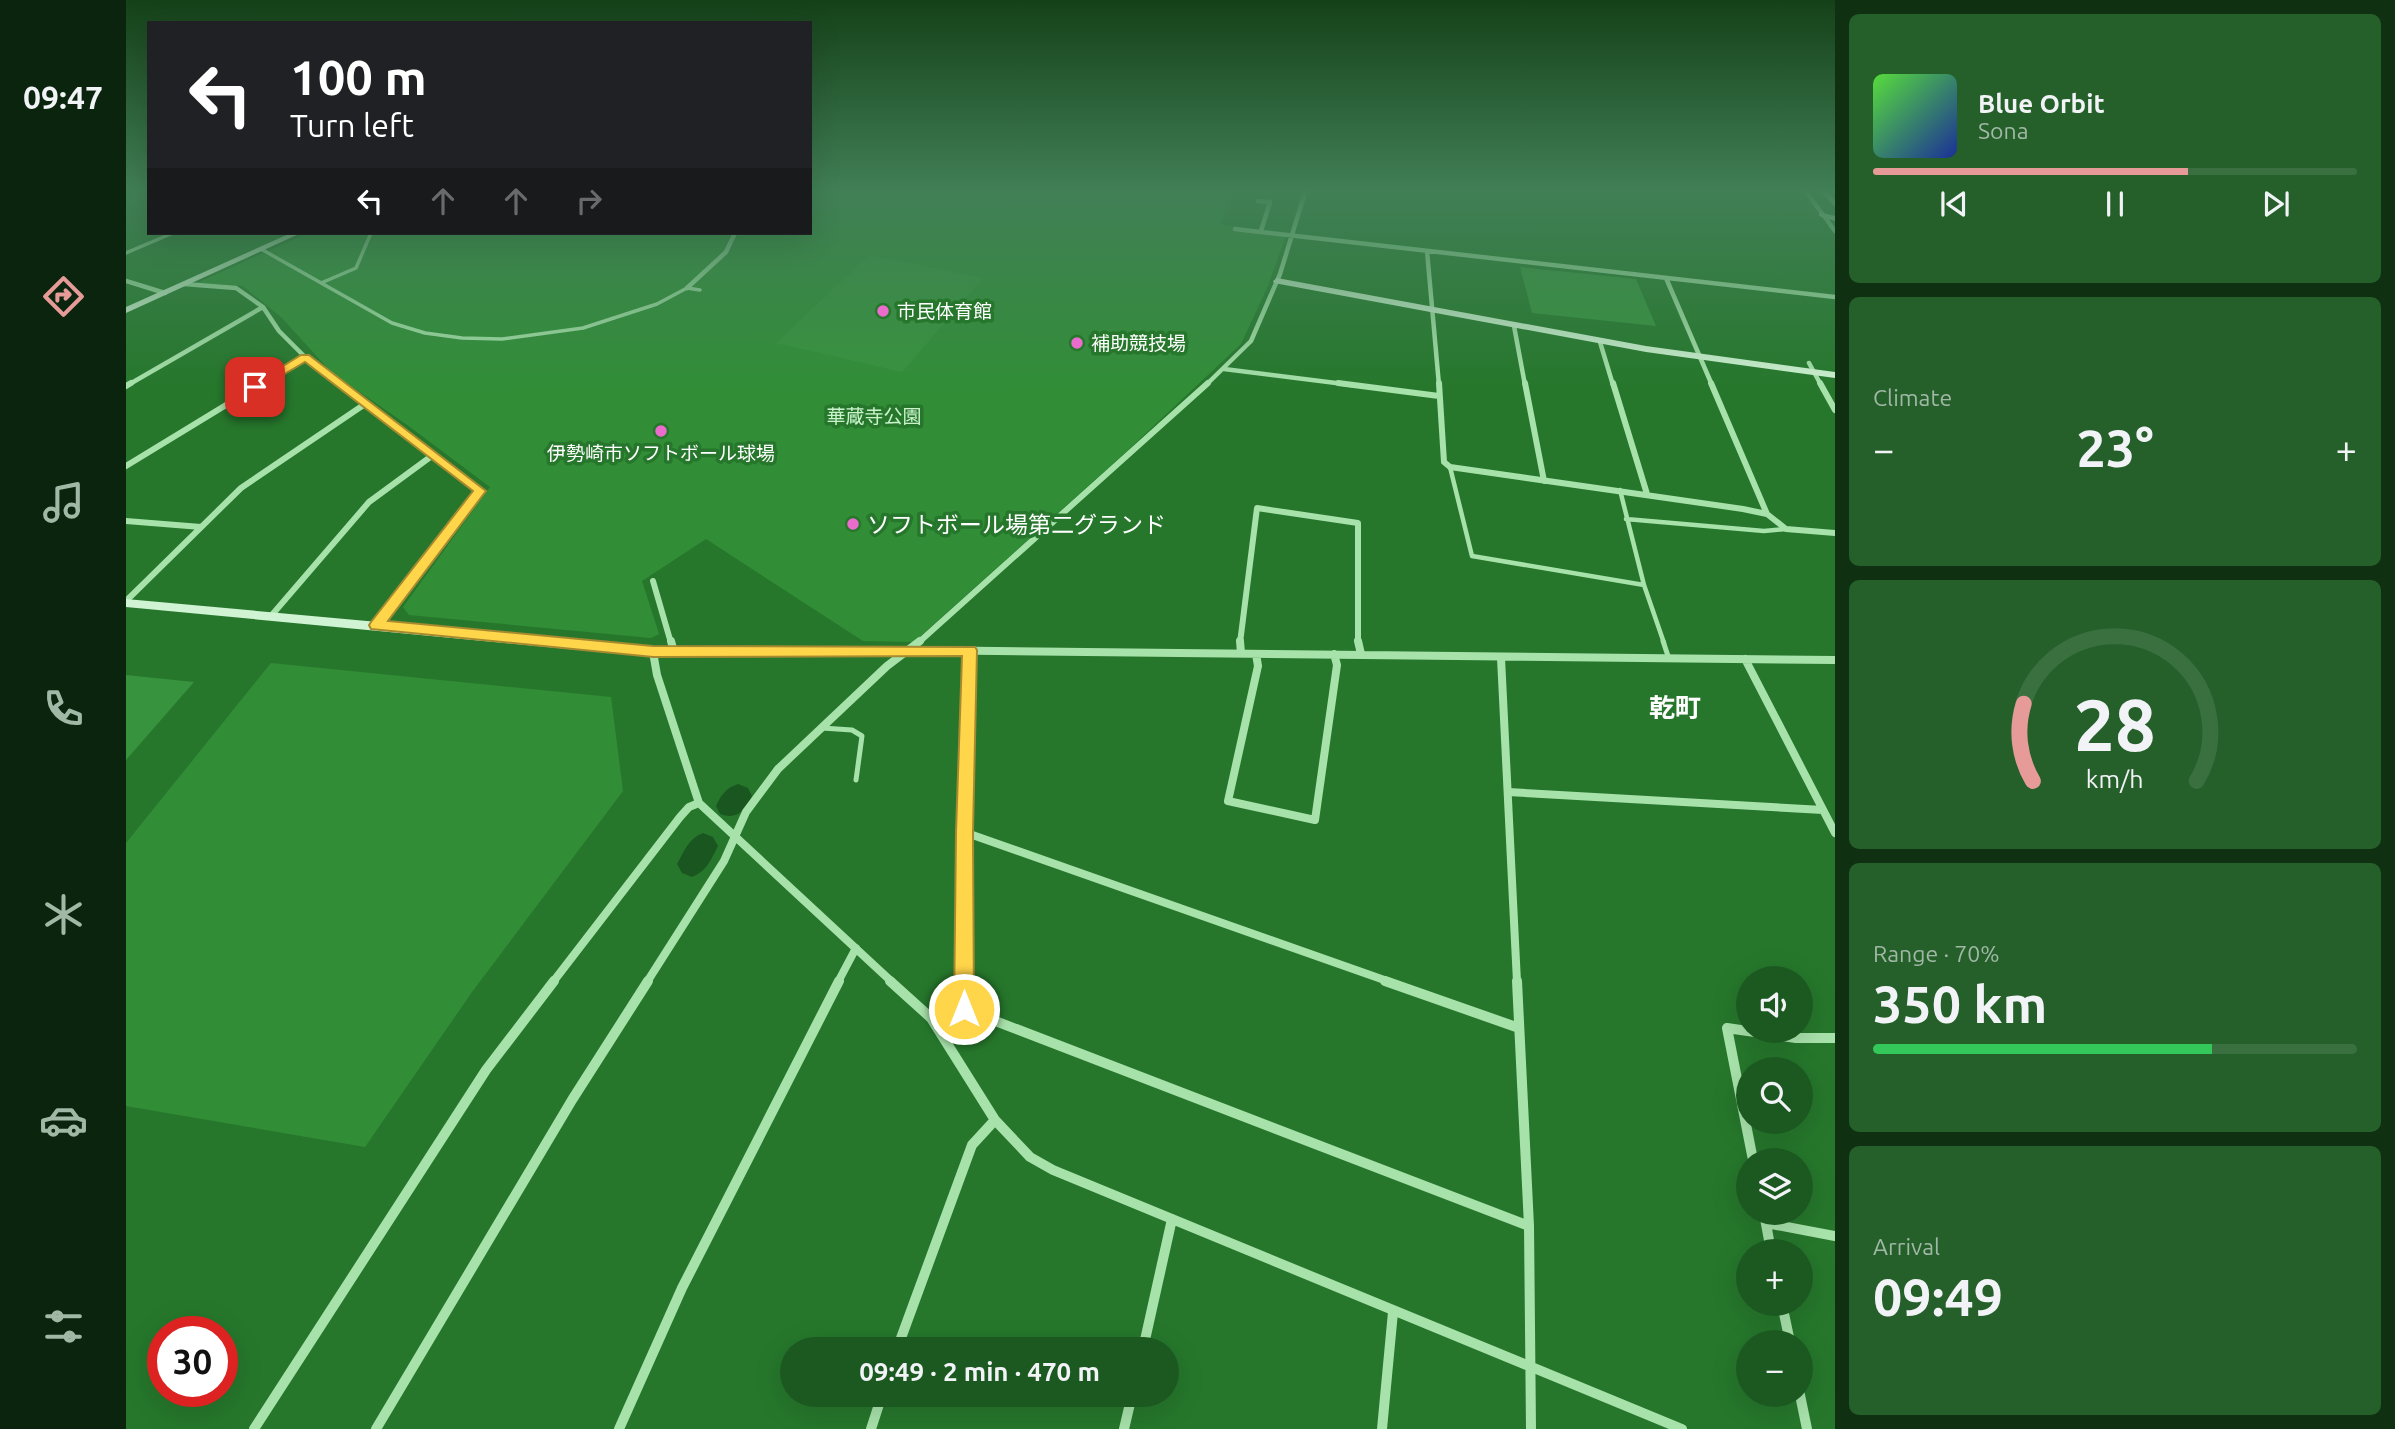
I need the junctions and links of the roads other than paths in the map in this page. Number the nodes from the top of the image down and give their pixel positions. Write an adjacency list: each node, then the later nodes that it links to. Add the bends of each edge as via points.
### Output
1 (246, 256): 12 (street)
2 (273, 256): 11 (lane)
3 (361, 256): 11 (lane, via 356,268)
4 (722, 256): 13 (street)
5 (1286, 256): 8 (street)
6 (1428, 256): 18 (street)
7 (1468, 256): 9 (street)
8 (1278, 278): 18 (street); 26 (street, via 1251,341)
9 (1666, 278): 16 (street); 22 (street)
10 (126, 281): 15 (street)
11 (321, 283): 13 (lane, via 390,322 456,339 495,339 590,326 630,315)
12 (184, 284): 15 (street); 17 (street, via 236,288)
13 (687, 288): 14 (lane)
14 (700, 290)
15 (165, 293): 19 (street)
16 (1835, 297)
17 (263, 307): 23 (street); 28 (street)
18 (1434, 308): 20 (street); 22 (street); 29 (street)
19 (126, 310)
20 (1514, 326): 21 (street); 35 (street)
21 (1600, 342): 22 (street); 37 (street)
22 (1698, 353): 25 (street); 38 (street)
23 (305, 357): 30 (street); 33 (street)
24 (1835, 366): 25 (street)
25 (1812, 368): 27 (street); 31 (street)
26 (1224, 369): 29 (street); 49 (street)
27 (1835, 375)
28 (126, 386)
29 (1439, 396): 34 (street, via 1444,462)
30 (365, 404): 32 (street); 41 (street, via 242,488)
31 (1835, 410)
32 (433, 455): 47 (street, via 369,502); 48 (street, via 480,491)
33 (126, 466)
34 (1450, 467): 35 (street); 45 (lane, via 1472,556)
35 (1544, 481): 36 (street)
36 (1620, 490): 37 (street); 39 (lane)
37 (1647, 494): 38 (street)
38 (1767, 514): 42 (street)
39 (1626, 519): 42 (lane); 45 (lane)
40 (126, 521): 41 (street)
41 (201, 527): 46 (street)
42 (1786, 529): 43 (street)
43 (1835, 533)
44 (653, 581): 52 (street)
45 (1644, 585): 58 (lane)
46 (126, 602): 47 (street)
47 (271, 616): 48 (street)
48 (376, 625): 51 (street)
49 (909, 650): 50 (street); 52 (street); 61 (street)
50 (970, 650): 53 (street); 66 (street)
51 (653, 652): 52 (street); 64 (street)
52 (674, 652)
53 (1241, 653): 54 (street); 56 (street, via 1257,508 1358,523)
54 (1256, 654): 55 (street); 55 (street, via 1258,666 1228,801 1315,820 1337,665)
55 (1334, 654): 56 (street)
56 (1361, 654): 57 (street)
57 (1501, 658): 58 (street); 63 (street)
58 (1669, 659): 59 (street)
59 (1745, 659): 60 (street); 65 (street)
60 (1835, 660)
61 (818, 728): 62 (lane, via 852,730 862,736); 68 (street, via 778,769)
62 (856, 780)
63 (1508, 792): 65 (street); 70 (street)
64 (699, 803): 68 (street); 85 (street, via 680,817 486,1070)
65 (1823, 810): 67 (street)
66 (964, 832): 70 (street); 76 (street, via 964,1009)
67 (1835, 833)
68 (734, 838): 69 (street); 86 (street)
69 (856, 948): 72 (street, via 931,1018); 87 (street, via 682,1288)
70 (1519, 1028): 76 (street)
71 (1835, 1038): 73 (street, via 1796,1038 1727,1028)
72 (995, 1120): 74 (street, via 1030,1157 1053,1170); 79 (street, via 972,1145)
73 (1751, 1148)
74 (1171, 1219): 78 (street); 80 (street)
75 (1792, 1225): 77 (street)
76 (1529, 1226): 81 (street)
77 (1835, 1236)
78 (1393, 1311): 81 (street); 90 (street)
79 (901, 1337)
80 (1146, 1337)
81 (1530, 1367): 91 (street); 92 (street)
82 (878, 1407): 88 (street)
83 (1129, 1407): 89 (street)
84 (1802, 1407): 93 (street)
85 (254, 1429)
86 (376, 1429)
87 (619, 1429)
88 (871, 1429)
89 (1124, 1429)
90 (1382, 1429)
91 (1531, 1429)
92 (1682, 1429)
93 (1807, 1429)

